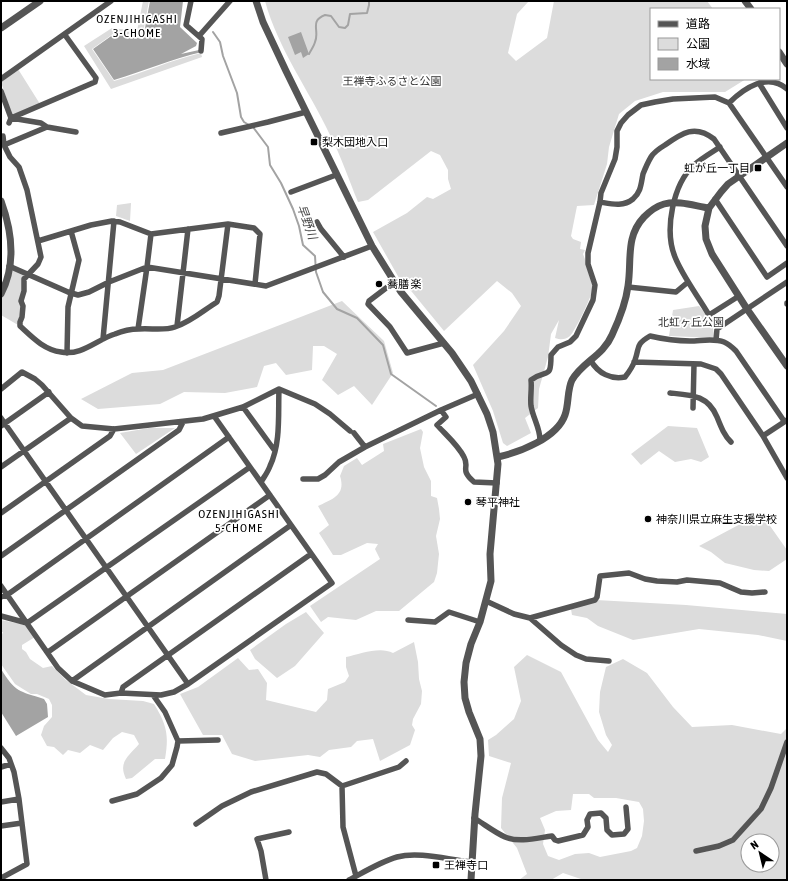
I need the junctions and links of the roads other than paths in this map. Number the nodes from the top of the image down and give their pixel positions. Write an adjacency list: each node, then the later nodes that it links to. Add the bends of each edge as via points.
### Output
1 (39, 1): 6 (street)
2 (111, 1): 7 (street)
3 (190, 1): 8 (street, via 186,26)
4 (230, 1): 8 (street)
5 (256, 1): 17 (street, via 263,22)
6 (1, 28)
7 (65, 34): 12 (street); 18 (street, via 96,78 95,82)
8 (199, 36): 9 (street, via 202,39)
9 (201, 51)
10 (780, 54): 11 (street)
11 (787, 64)
12 (1, 79)
13 (759, 84): 14 (street, via 777,82); 16 (street, via 737,95); 20 (street)
14 (787, 88)
15 (1, 91): 18 (street)
16 (729, 103): 27 (street); 34 (street, via 715,97 673,99 641,105 633,110 617,131 615,158)
17 (306, 112): 22 (street); 28 (street)
18 (10, 121): 19 (street, via 40,123)
19 (48, 127): 21 (street); 25 (street)
20 (787, 128)
21 (76, 132)
22 (221, 133)
23 (4, 136): 25 (street)
24 (787, 143): 27 (street)
25 (4, 145): 43 (street, via 22,175)
26 (720, 147): 29 (street); 34 (street, via 706,132 686,132 652,156 643,173 640,192 632,200 626,204); 35 (street, via 694,165 685,175)
27 (768, 158): 29 (street); 30 (street)
28 (336, 175): 31 (street); 44 (street)
29 (740, 176): 32 (street, via 728,184); 45 (street)
30 (787, 187)
31 (291, 192)
32 (715, 199): 36 (street); 47 (street, via 767,277)
33 (1, 201): 48 (street, via 11,236)
34 (600, 202): 90 (street, via 588,253 588,264 595,285 593,300 576,336 558,347 551,355 549,372 532,380 531,405)
35 (674, 203): 36 (street); 55 (street, via 670,226 672,244 678,265); 58 (street, via 664,204 649,212 635,229 631,240)
36 (709, 208): 61 (street, via 705,226 706,239 712,254)
37 (114, 221): 41 (street, via 100,222); 42 (street); 53 (street)
38 (316, 222): 46 (street)
39 (228, 224): 40 (street); 52 (street); 57 (street, via 254,228 260,234)
40 (188, 229): 42 (street); 50 (street)
41 (71, 231): 43 (street); 59 (street, via 79,260)
42 (151, 234): 49 (street)
43 (38, 241): 51 (street, via 41,257)
44 (372, 246): 46 (street); 54 (street)
45 (787, 246)
46 (344, 257): 57 (street, via 266,286)
47 (787, 264)
48 (10, 266): 51 (street); 60 (street)
49 (147, 267): 50 (street); 53 (street); 64 (street)
50 (183, 273): 52 (street); 63 (street)
51 (28, 274): 59 (street); 68 (street, via 23,283 20,326 46,348)
52 (221, 279): 57 (street); 63 (street, via 217,302)
53 (109, 282): 59 (street, via 89,292); 65 (street)
54 (394, 282): 67 (street); 67 (street, via 368,304 390,327 407,353)
55 (688, 282): 58 (street, via 676,292); 61 (street, via 709,315)
56 (787, 282): 62 (street)
57 (255, 284)
58 (628, 287): 69 (street, via 612,337 602,351)
59 (71, 293): 68 (street, via 68,307)
60 (1, 294)
61 (739, 296): 62 (street)
62 (747, 309): 66 (street, via 717,329); 72 (street)
63 (177, 326): 64 (street, via 162,330)
64 (138, 329): 65 (street)
65 (103, 339): 68 (street, via 74,353)
66 (716, 340): 70 (street, via 690,341 650,336 637,348); 84 (street, via 731,346)
67 (444, 343): 77 (street)
68 (67, 352)
69 (590, 361): 70 (street, via 603,373 617,378 625,377); 90 (street, via 573,378 565,415 557,428)
70 (634, 362): 71 (street)
71 (694, 364): 78 (street); 88 (street, via 709,366 721,374)
72 (787, 366)
73 (1, 389): 75 (street, via 22,372 35,379)
74 (279, 389): 79 (street); 92 (street, via 315,404 352,432); 94 (street)
75 (49, 392): 83 (street); 86 (street)
76 (670, 393): 78 (street)
77 (478, 394): 81 (street); 95 (street, via 493,432)
78 (693, 396): 80 (street); 91 (street, via 704,400 712,409)
79 (243, 407): 82 (street); 94 (street)
80 (693, 408)
81 (441, 410): 92 (street); 102 (street, via 446,417 437,425 466,459 467,476 474,482)
82 (214, 416): 85 (street); 89 (street)
83 (71, 418): 87 (street, via 82,426); 93 (street)
84 (786, 420): 88 (street)
85 (183, 422): 87 (street); 104 (street, via 179,430)
86 (2, 423): 93 (street)
87 (114, 429): 100 (street, via 110,436)
88 (763, 436): 98 (street)
89 (229, 437): 97 (street); 107 (street)
90 (540, 440): 95 (street)
91 (731, 442)
92 (366, 447): 99 (street, via 339,462 318,479)
93 (24, 451): 96 (street); 100 (street)
94 (275, 451): 101 (street, via 271,466)
95 (498, 457): 102 (street)
96 (1, 467)
97 (250, 467): 101 (street); 110 (street)
98 (787, 478)
99 (303, 479)
100 (46, 482): 104 (street); 105 (street)
101 (261, 482): 103 (street)
102 (497, 483): 116 (street, via 490,581)
103 (270, 495): 106 (street); 115 (street)
104 (66, 510): 107 (street); 109 (street)
105 (1, 513)
106 (291, 525): 108 (street); 122 (street)
107 (86, 538): 110 (street); 113 (street)
108 (311, 554): 124 (street); 127 (street, via 332,583)
109 (1, 556)
110 (106, 568): 115 (street); 121 (street)
111 (1, 586): 113 (street)
112 (764, 592): 118 (street, via 741,592 720,583 657,581 629,573 600,576 595,600)
113 (7, 595): 114 (street); 121 (street)
114 (1, 597)
115 (126, 597): 122 (street); 123 (street)
116 (486, 601): 118 (street, via 514,614); 120 (street)
117 (1, 616): 121 (street)
118 (530, 618): 125 (street, via 576,655 586,659)
119 (408, 620): 120 (street, via 435,622 449,612)
120 (480, 622): 142 (street, via 470,644 464,682 465,698 480,739)
121 (28, 623): 123 (street)
122 (148, 627): 124 (street); 126 (street)
123 (48, 652): 126 (street, via 58,668)
124 (168, 655): 127 (street); 128 (street, via 123,686)
125 (609, 661)
126 (72, 681): 128 (street, via 105,694)
127 (188, 684): 129 (street, via 174,692)
128 (121, 693): 129 (street)
129 (153, 695): 130 (street, via 166,712)
130 (178, 740): 131 (street); 139 (street, via 172,765 161,778 137,794)
131 (218, 740)
132 (787, 742): 147 (street, via 761,809 733,840)
133 (1, 748): 135 (street)
134 (406, 761): 137 (street, via 399,767)
135 (11, 764): 136 (street); 138 (street)
136 (1, 767)
137 (342, 786): 144 (street, via 326,774 318,772 251,792 222,806); 149 (street, via 343,827)
138 (19, 799): 140 (street); 143 (street)
139 (112, 801)
140 (1, 802)
141 (626, 807): 142 (street, via 628,829 624,834 612,835 607,830 606,818 601,814 590,814 587,820 588,827 583,834 558,841 552,836 509,838)
142 (474, 818): 148 (street)
143 (22, 823): 145 (street); 150 (street, via 27,864)
144 (196, 824)
145 (1, 826)
146 (289, 832): 151 (street, via 257,839)
147 (696, 851)
148 (471, 862): 149 (street, via 407,855 384,862); 153 (street)
149 (356, 876): 152 (street)
150 (1, 878)
151 (266, 880)
152 (349, 880)
153 (471, 880)

